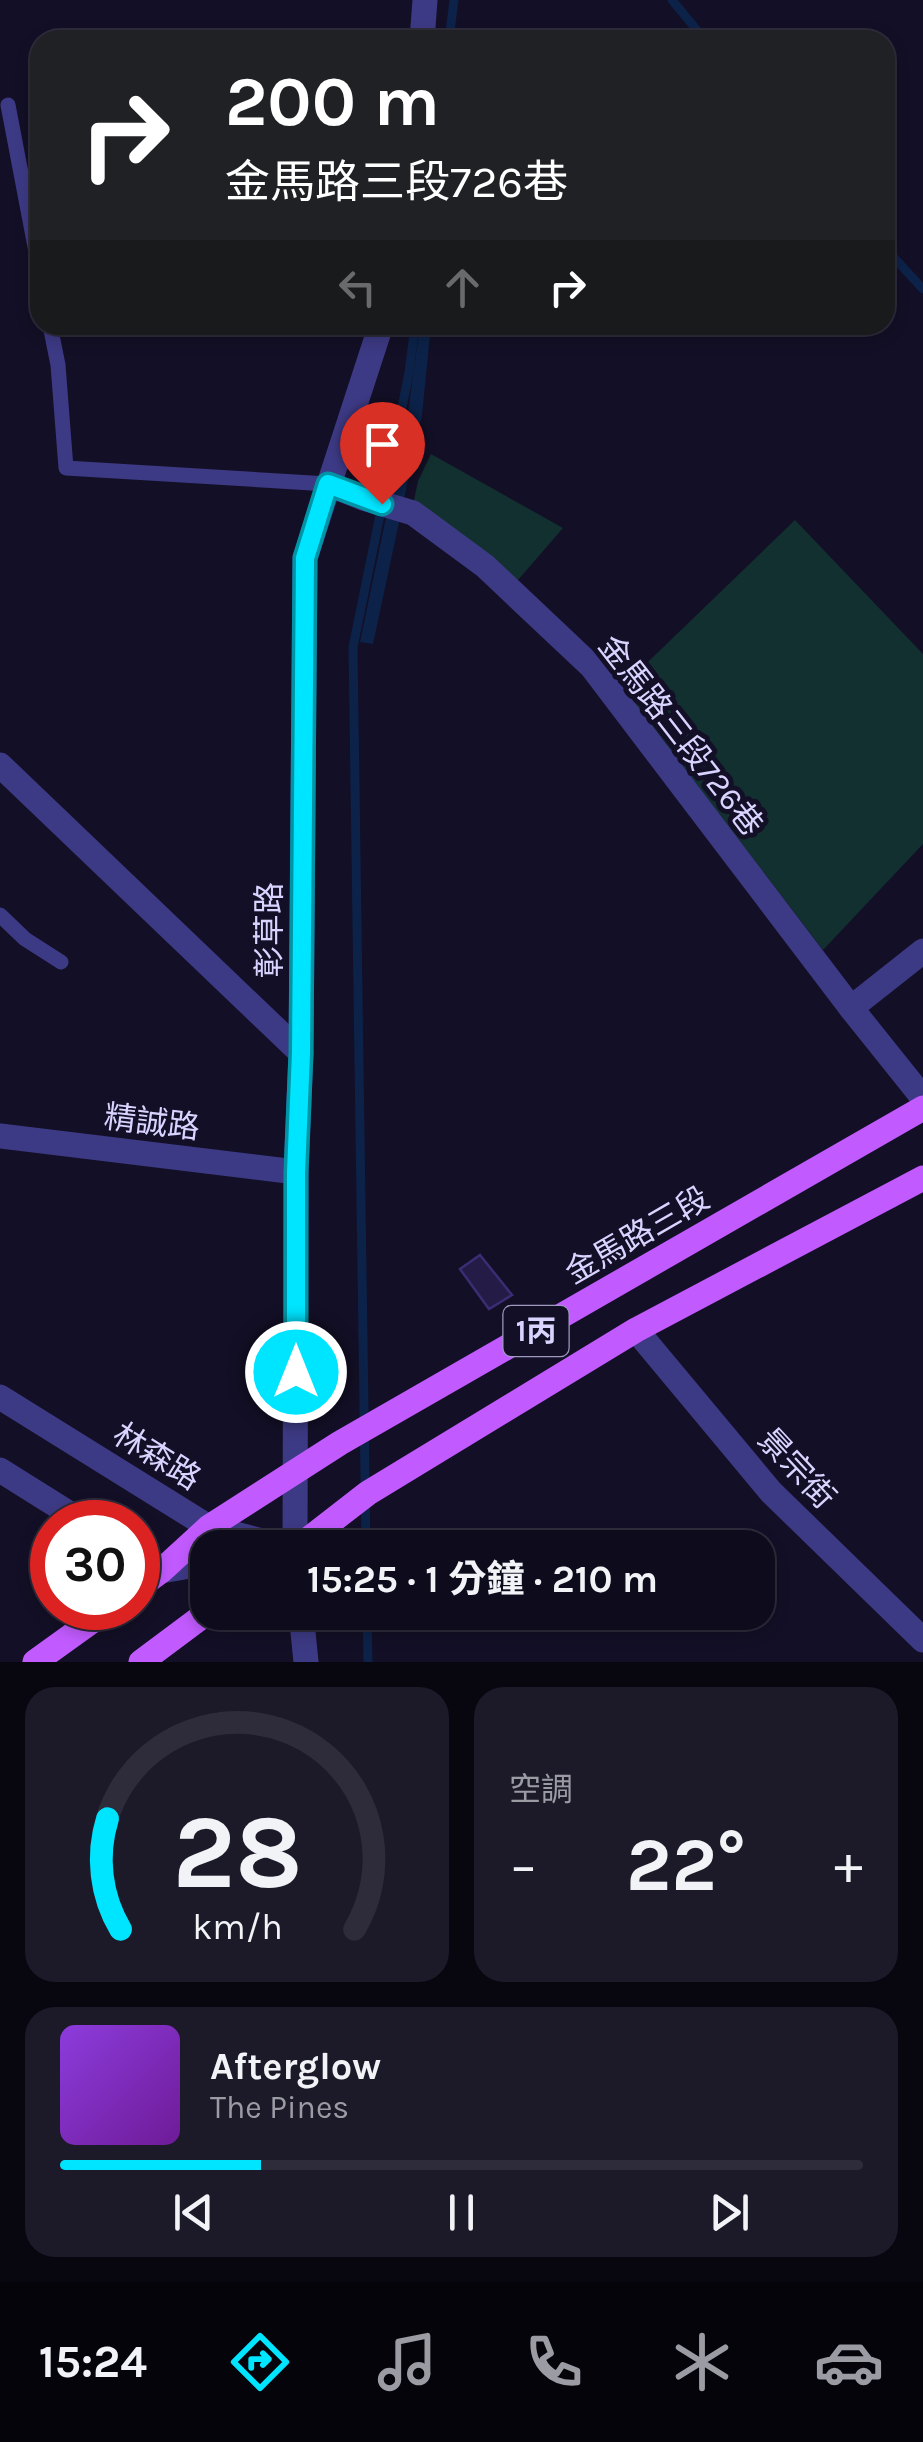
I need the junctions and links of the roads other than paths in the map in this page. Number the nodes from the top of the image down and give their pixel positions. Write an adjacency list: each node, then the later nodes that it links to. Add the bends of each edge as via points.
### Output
1 (426, 0): 2 (street)
2 (423, 30)
3 (8, 105): 4 (lane)
4 (30, 220)
5 (52, 335): 7 (lane, via 66,468)
6 (378, 335): 7 (street, 彰草路)
7 (328, 484): 12 (street, 金馬路三段726巷, via 413,513 485,566 592,667); 13 (street, 彰草路, via 305,558)
8 (0, 765): 13 (street)
9 (0, 915): 11 (lane)
10 (923, 951): 12 (street)
11 (62, 962)
12 (851, 1008): 14 (street, 金馬路三段726巷)
13 (301, 1053): 17 (street, 彰草路)
14 (923, 1098)
15 (923, 1108): 22 (main road, 金馬路三段 / 1丙)
16 (0, 1136): 17 (street, 精誠路)
17 (296, 1172): 22 (street, 彰草路)
18 (923, 1178): 19 (main road, 1丙)
19 (636, 1330): 27 (main road, 1丙); 33 (street, 景宗街, via 771,1492)
20 (0, 1397): 24 (street, 林森路)
21 (0, 1470): 23 (street)
22 (296, 1473): 24 (main road, 金馬路三段 / 1丙); 26 (street, 彰草路)
23 (48, 1500)
24 (209, 1527): 25 (street, 林森路); 29 (main road, 金馬路三段 / 1丙)
25 (221, 1530)
26 (294, 1530)
27 (318, 1530)
28 (190, 1566): 29 (street)
29 (160, 1571)
30 (190, 1625): 35 (main road)
31 (79, 1630): 34 (main road)
32 (303, 1630): 36 (street)
33 (923, 1640)
34 (34, 1662)
35 (141, 1662)
36 (306, 1662)

